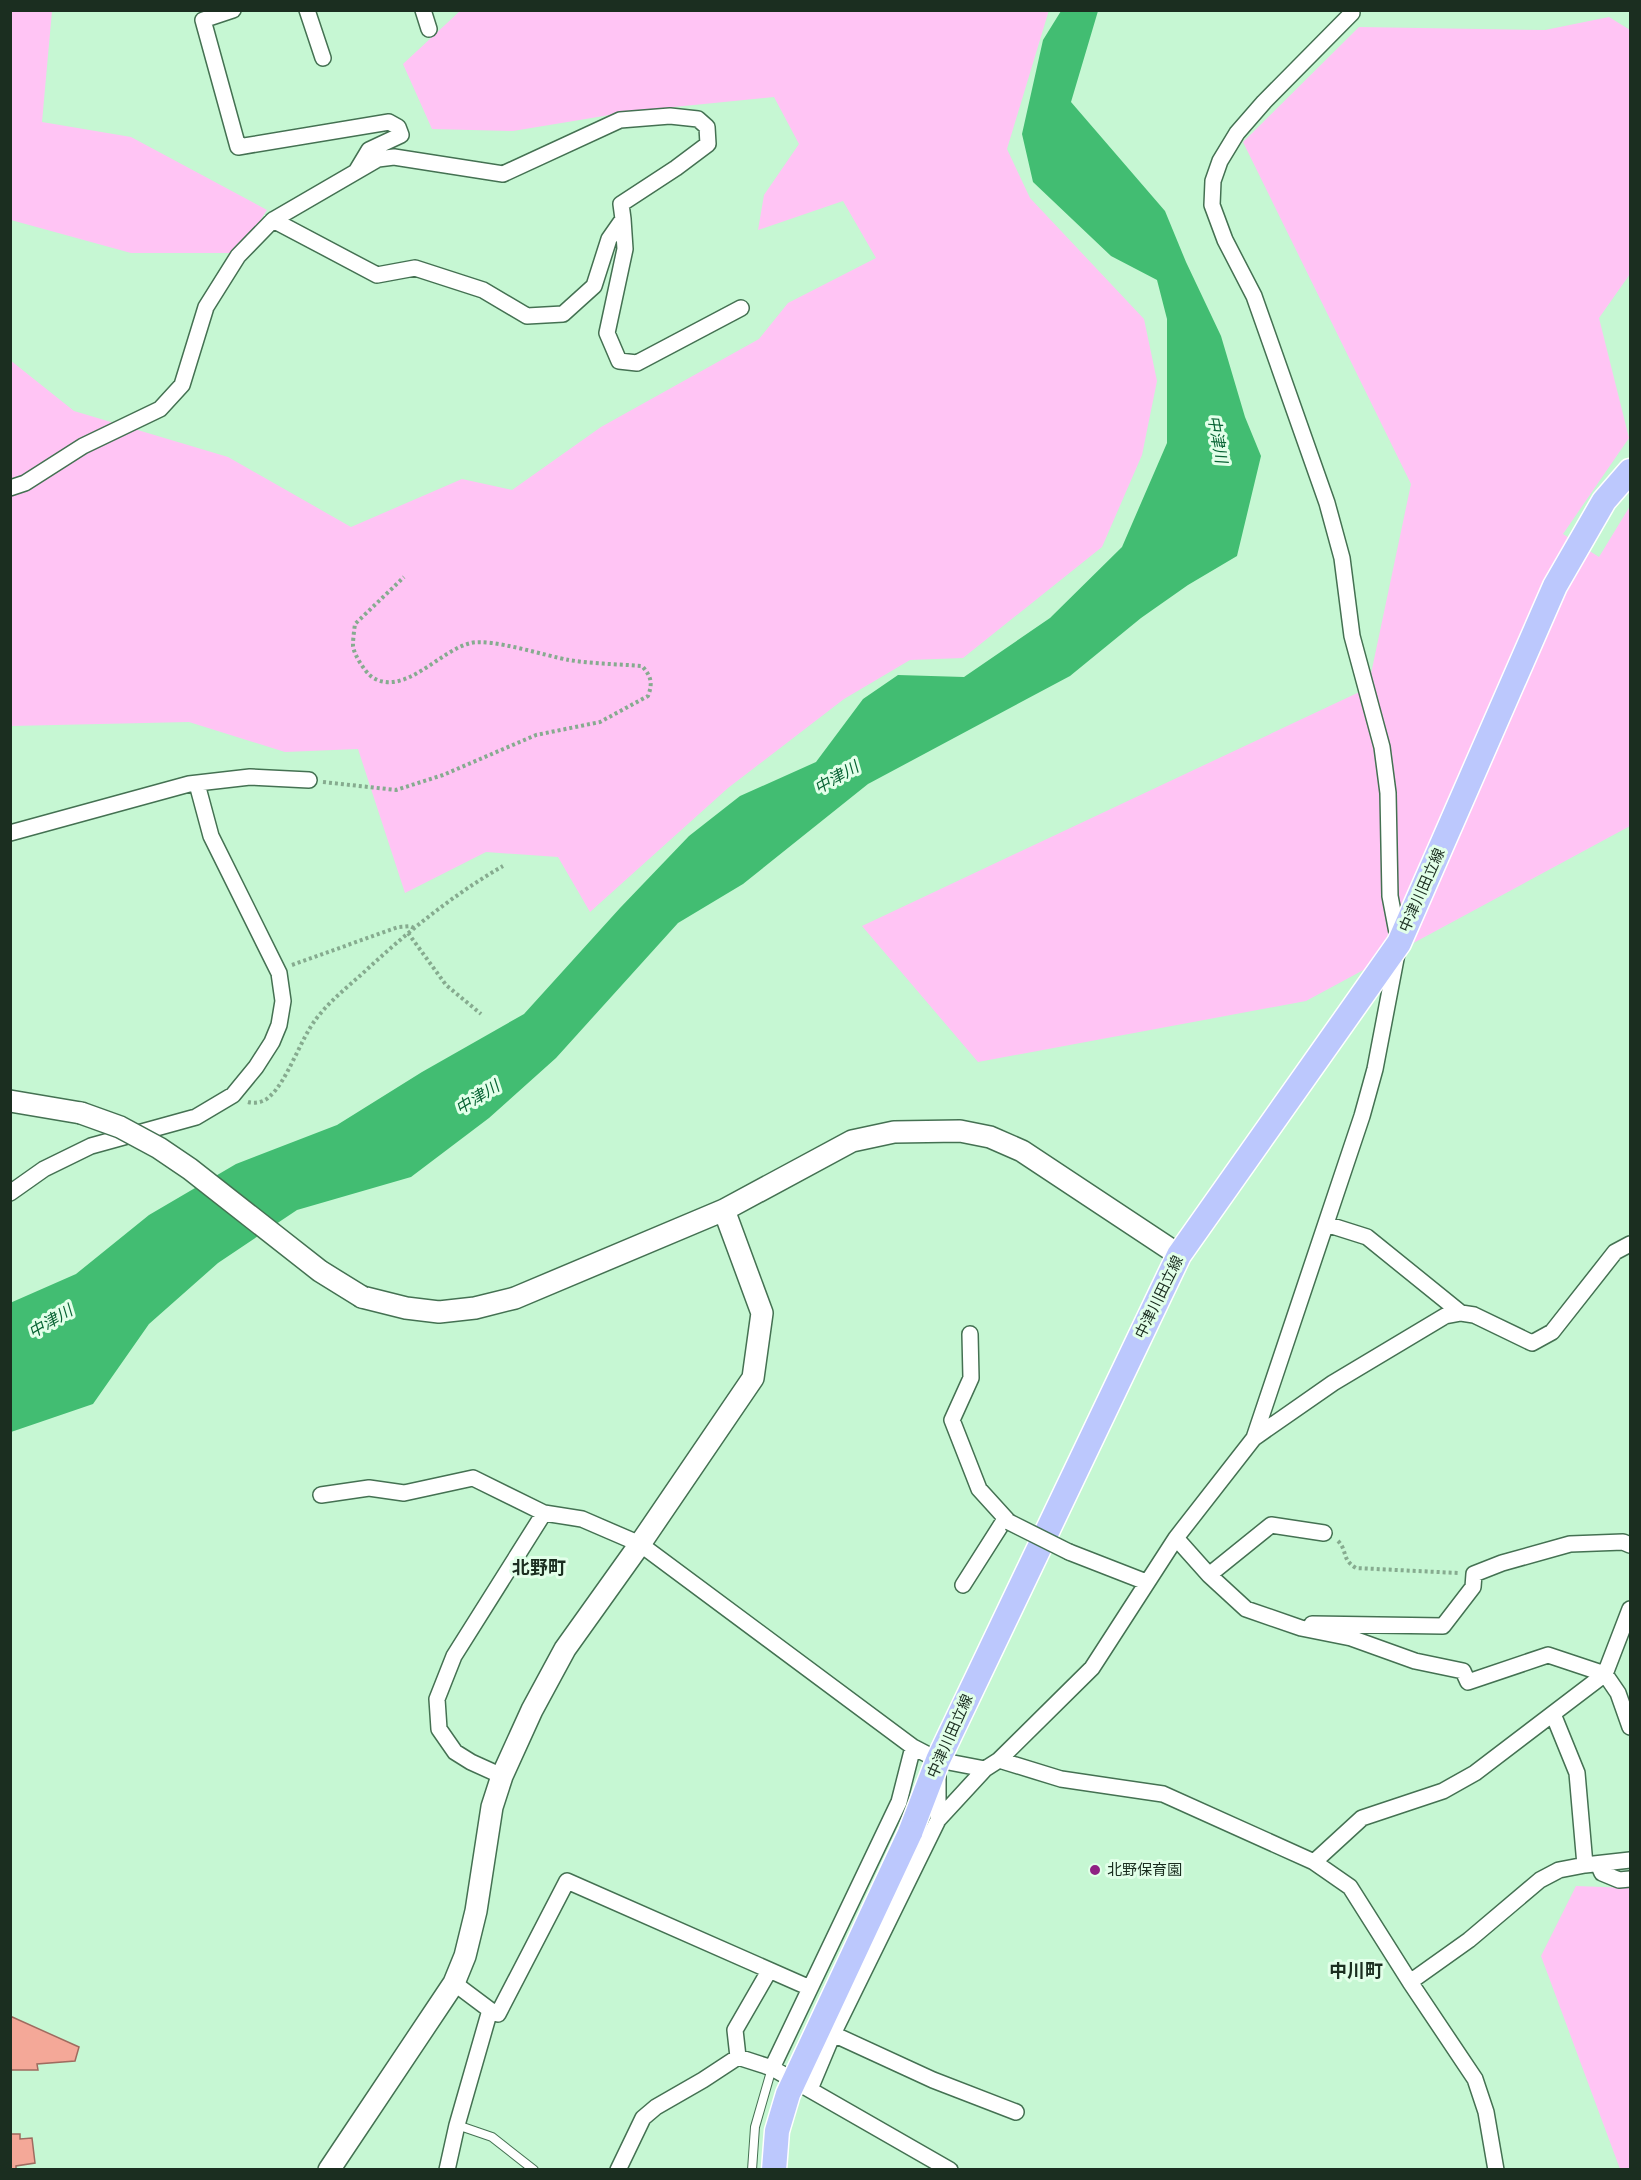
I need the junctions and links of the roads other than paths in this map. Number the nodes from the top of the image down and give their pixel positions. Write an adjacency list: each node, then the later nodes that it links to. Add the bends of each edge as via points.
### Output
1 (233, 10): 7 (street, via 203,20 238,147 390,122 398,127 401,135 369,150)
2 (307, 10): 6 (street)
3 (423, 10): 5 (street)
4 (1352, 13): 16 (street, via 1237,133 1213,181 1212,205 1262,317 1327,503 1342,558 1352,636 1382,747 1388,793 1390,896)
5 (429, 29)
6 (324, 58)
7 (356, 172): 8 (street, via 378,159 394,157 503,174 620,120 670,116 698,119 707,128 708,144 621,204); 9 (street)
8 (623, 219): 9 (street, via 609,239 594,286 562,314 528,316 483,290 415,268 377,275); 10 (street, via 626,249 607,333 619,361 637,363)
9 (273, 220): 12 (street, via 238,256 206,308 183,385 160,409 83,446 25,483)
10 (741, 308)
11 (1630, 471): 16 (main road, 中津川田立線, via 1604,501 1555,586)
12 (10, 488)
13 (309, 780): 14 (street, via 250,777)
14 (197, 784): 15 (street); 18 (street, via 211,836 279,973 283,1000 272,1042 236,1092 196,1117 91,1146 44,1169)
15 (10, 833)
16 (1399, 944): 20 (street, via 1375,1069); 22 (main road, 中津川田立線)
17 (10, 1101): 19 (street, bridge, via 81,1113 120,1127 190,1169 320,1271 362,1297 406,1308 439,1312 514,1298)
18 (10, 1193)
19 (724, 1210): 22 (street, via 852,1141 894,1132 960,1131 990,1137 1022,1151); 31 (street, via 762,1313 753,1378)
20 (1326, 1224): 23 (street, via 1378,1244); 25 (street)
21 (1630, 1244): 23 (street, via 1615,1252 1552,1332 1532,1343 1474,1315)
22 (1179, 1255): 42 (main road, 中津川田立線)
23 (1461, 1313): 25 (street, via 1445,1316 1333,1383)
24 (970, 1334): 28 (street, via 971,1378 952,1420 979,1489)
25 (1254, 1438): 30 (street)
26 (321, 1495): 27 (street, via 369,1488 404,1493 473,1478)
27 (543, 1513): 31 (street, via 582,1519); 45 (street, via 454,1656 437,1700 439,1729 455,1752)
28 (1007, 1520): 34 (street, bridge, via 1069,1552); 35 (street)
29 (1324, 1533): 33 (street, via 1271,1524)
30 (1176, 1538): 33 (street); 34 (street)
31 (640, 1544): 41 (street); 45 (street, via 566,1649)
32 (1630, 1545): 37 (street, via 1570,1544 1474,1574 1473,1587 1443,1626 1316,1623)
33 (1209, 1575): 37 (street, via 1246,1609)
34 (1146, 1582): 43 (street, via 1092,1668)
35 (963, 1585)
36 (1630, 1611): 38 (street)
37 (1300, 1628): 38 (street, via 1352,1638 1415,1661 1463,1671 1468,1682 1548,1655)
38 (1605, 1674): 39 (street); 40 (street)
39 (1553, 1714): 48 (street, via 1475,1773 1443,1791 1362,1818); 49 (street, via 1577,1773)
40 (1630, 1728)
41 (913, 1747): 42 (street); 54 (street, via 899,1802)
42 (938, 1760): 44 (street); 46 (street); 67 (main road, 中津川田立線, bridge, via 910,1833 788,2094 777,2131)
43 (999, 1760): 44 (street); 48 (street, via 1060,1779 1164,1794)
44 (985, 1769): 46 (street)
45 (502, 1776): 53 (street, via 492,1807 465,1956)
46 (938, 1820): 56 (street)
47 (1630, 1860): 49 (street)
48 (1314, 1862): 52 (street, via 1350,1887)
49 (1592, 1864): 50 (street, via 1619,1880); 52 (street, via 1559,1870 1540,1880 1469,1940)
50 (1630, 1879)
51 (769, 1971): 54 (street); 55 (street, via 567,1881 498,2014); 57 (street, via 735,2030)
52 (1410, 1982): 69 (street, via 1475,2079 1486,2112)
53 (454, 1983): 55 (street); 62 (street)
54 (810, 1988): 58 (street)
55 (490, 2010): 61 (street)
56 (833, 2034): 59 (street); 60 (street, via 933,2080)
57 (738, 2057): 58 (street); 65 (street, via 650,2112)
58 (771, 2068): 59 (street); 66 (lane, via 755,2127)
59 (810, 2089): 68 (street)
60 (1016, 2112)
61 (456, 2125): 63 (street); 64 (lane, via 492,2138)
62 (329, 2169)
63 (447, 2169)
64 (534, 2169)
65 (618, 2169)
66 (752, 2169)
67 (774, 2169)
68 (950, 2169)
69 (1496, 2169)

